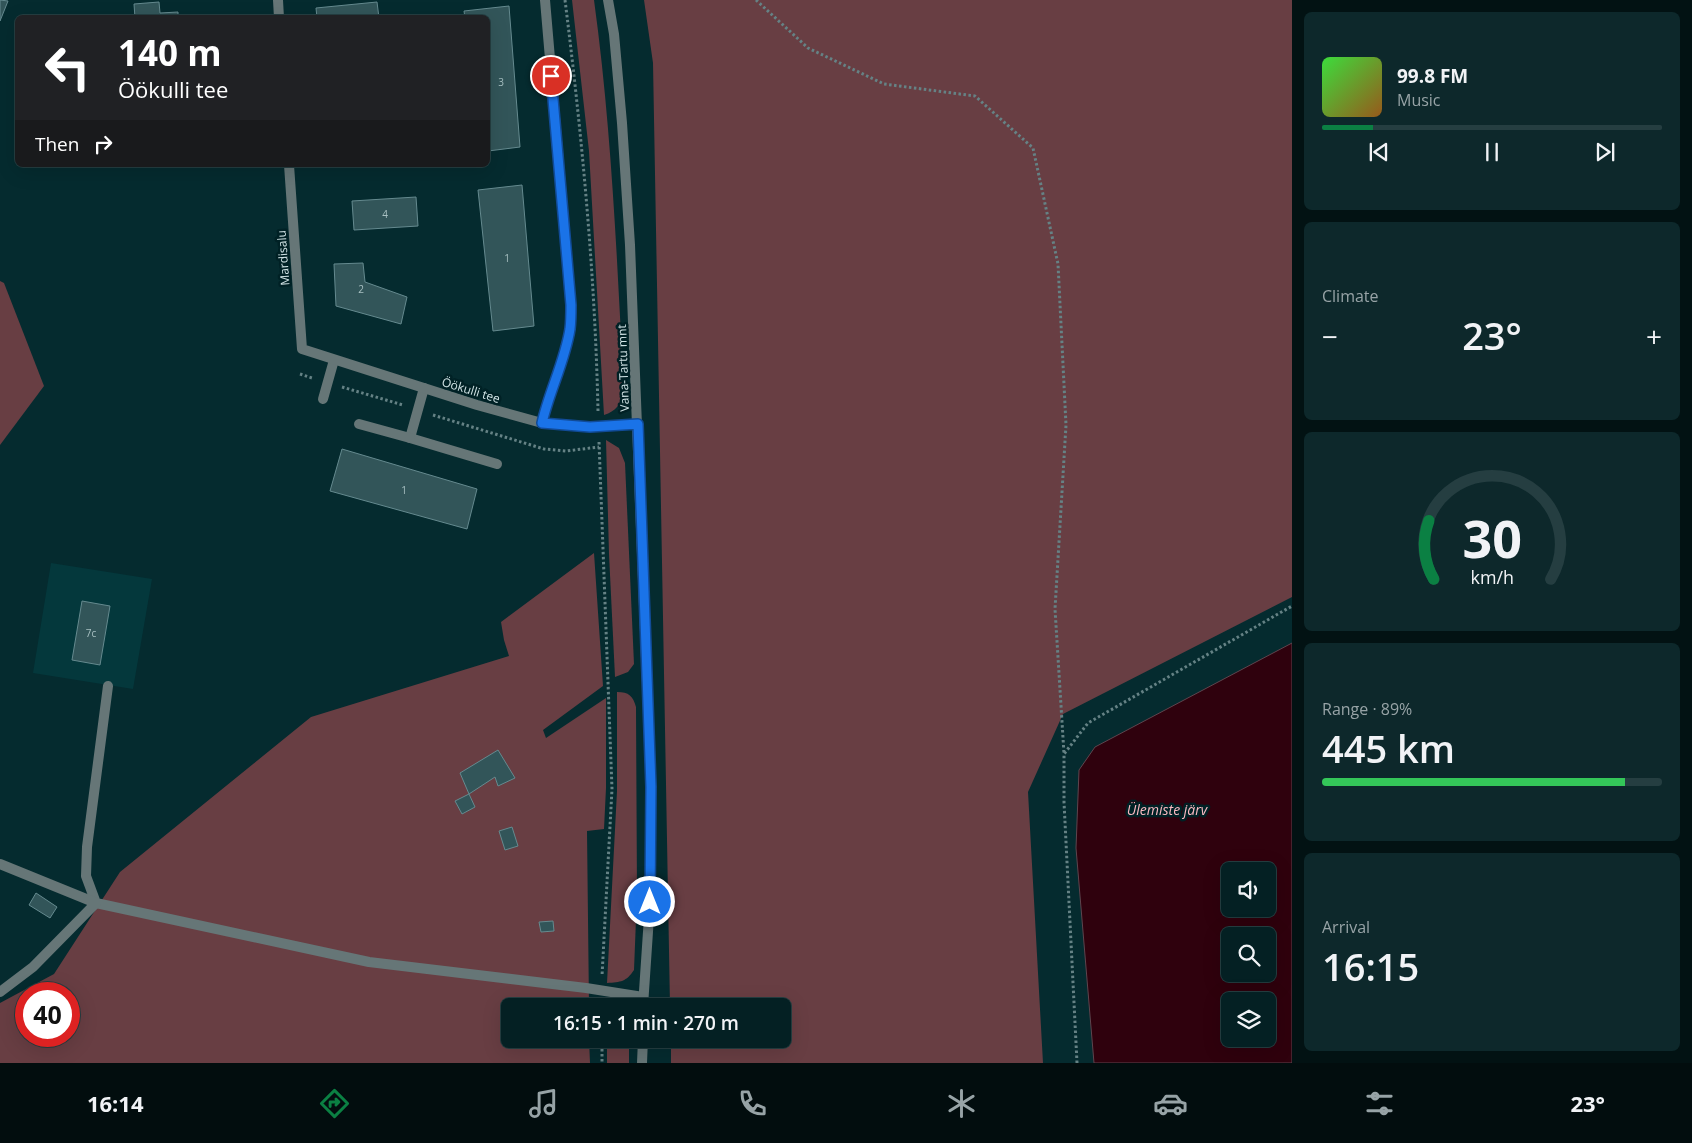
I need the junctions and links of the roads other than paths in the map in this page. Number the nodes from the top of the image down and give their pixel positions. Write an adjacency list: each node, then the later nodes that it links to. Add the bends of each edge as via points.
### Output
1 (278, 0): 4 (street)
2 (545, 0): 10 (street, via 571,305 567,344)
3 (608, 0): 12 (street, Vana-Tartu mnt, via 622,123)
4 (279, 15)
5 (289, 167): 6 (street, Mardisalu)
6 (302, 349): 7 (street, Öökulli tee)
7 (334, 360): 8 (street, Öökulli tee); 9 (street)
8 (424, 388): 10 (street, Öökulli tee); 13 (street)
9 (323, 399)
10 (542, 423): 12 (street, Öökulli tee, via 582,427)
11 (359, 424): 13 (street)
12 (638, 424): 20 (street, Vana-Tartu mnt, via 651,787 650,902)
13 (410, 438): 14 (street)
14 (497, 464)
15 (108, 686): 17 (street, via 87,847 86,876)
16 (0, 864): 17 (street)
17 (96, 903): 18 (street, via 33,967); 19 (street, via 369,962 602,990)
18 (0, 992)
19 (629, 998)
20 (643, 998)
21 (642, 1048): 22 (street)
22 (642, 1063)

